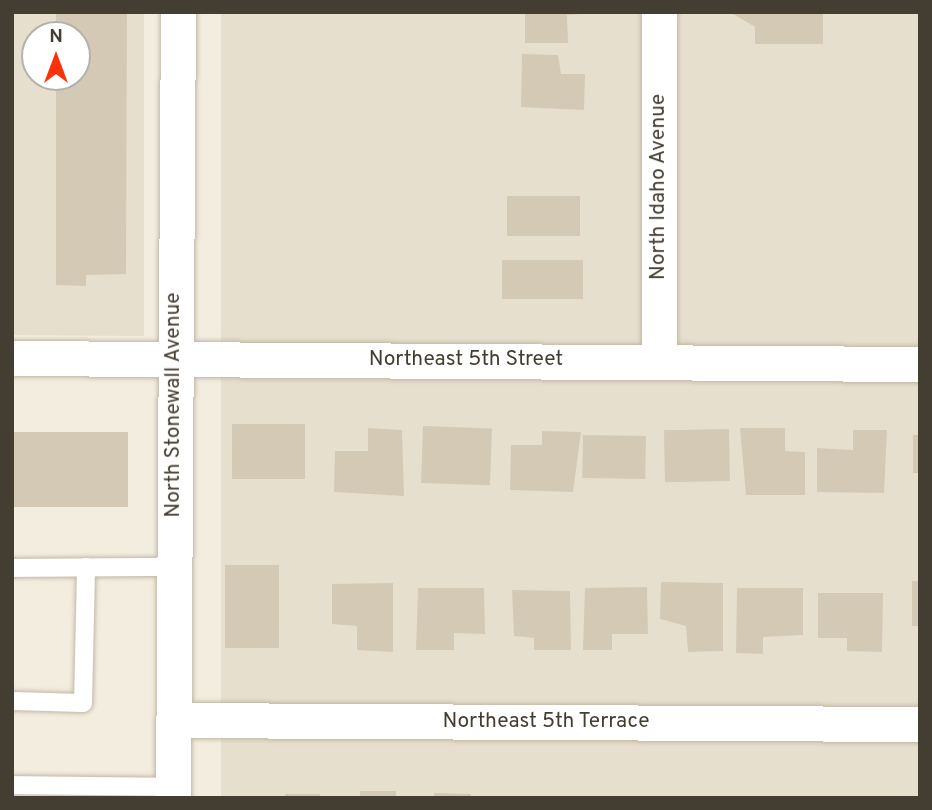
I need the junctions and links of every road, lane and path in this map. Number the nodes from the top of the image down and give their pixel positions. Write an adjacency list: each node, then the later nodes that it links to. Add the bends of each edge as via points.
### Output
1 (178, 12): 4 (street, North Stonewall Avenue)
2 (659, 12): 5 (street, North Idaho Avenue)
3 (12, 358): 4 (street, Northeast 5th Street)
4 (173, 358): 5 (street, Northeast 5th Street); 8 (street, North Stonewall Avenue)
5 (659, 362): 6 (street, Northeast 5th Street)
6 (920, 364)
7 (86, 567): 8 (lane); 9 (lane); 10 (lane, via 83,703)
8 (174, 567): 11 (street, North Stonewall Avenue)
9 (12, 568)
10 (12, 701)
11 (173, 720): 12 (street, Northeast 5th Terrace); 14 (street, North Stonewall Avenue)
12 (920, 724)
13 (12, 785): 14 (lane)
14 (173, 792)

